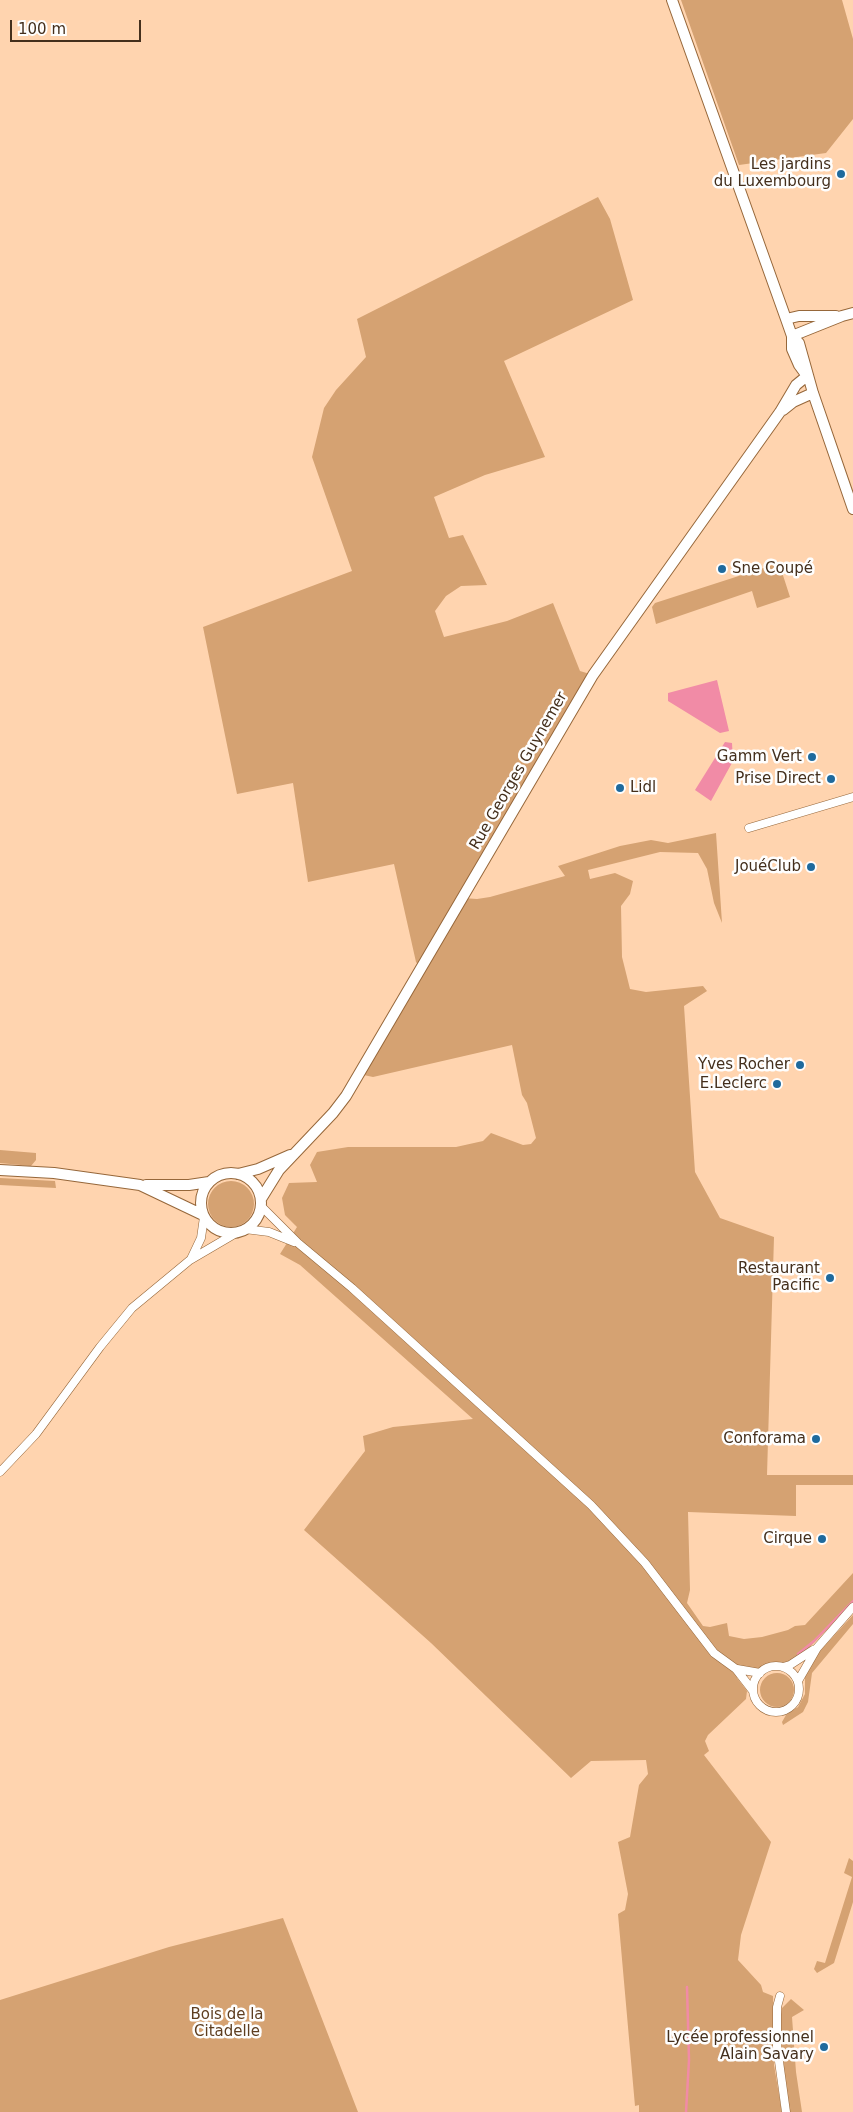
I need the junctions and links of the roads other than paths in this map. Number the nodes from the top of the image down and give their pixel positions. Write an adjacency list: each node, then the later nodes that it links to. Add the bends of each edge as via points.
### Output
1 (672, 0): 4 (street)
2 (853, 313): 3 (street)
3 (842, 316): 4 (street); 5 (street)
4 (786, 318): 5 (street)
5 (792, 336): 6 (street, via 792,349)
6 (807, 376): 7 (street); 8 (street, Rue Georges Guynemer, via 796,385)
7 (813, 393): 8 (street, via 792,402); 9 (street)
8 (780, 412): 12 (street, Rue Georges Guynemer, via 593,675 350,1089 333,1113)
9 (853, 509)
10 (853, 798): 11 (street)
11 (749, 828)
12 (296, 1152): 14 (street, Rue Georges Guynemer); 17 (street, Rue Georges Guynemer, via 279,1170)
13 (0, 1170): 16 (street, via 54,1173)
14 (238, 1174): 15 (street, via 223,1174); 17 (street, via 254,1183)
15 (209, 1182): 16 (street); 18 (street, via 201,1197)
16 (140, 1185): 18 (street)
17 (261, 1202): 19 (street, via 256,1220); 20 (street)
18 (203, 1216): 19 (street, via 221,1231); 21 (street, via 201,1238)
19 (240, 1231): 20 (street, via 269,1232); 21 (street)
20 (298, 1243): 26 (street, via 591,1505 645,1562 714,1653)
21 (190, 1260): 22 (street, via 132,1308 36,1434)
22 (0, 1472)
23 (853, 1608): 24 (street)
24 (817, 1648): 25 (street); 28 (street)
25 (783, 1667): 27 (street, via 769,1667); 28 (street)
26 (736, 1669): 27 (street); 29 (street)
27 (760, 1673): 29 (street, via 754,1681)
28 (798, 1680): 29 (street, via 800,1691 797,1701 780,1712 770,1712 761,1707)
29 (753, 1691)
30 (780, 1996): 31 (street, via 777,2047)
31 (786, 2112)

